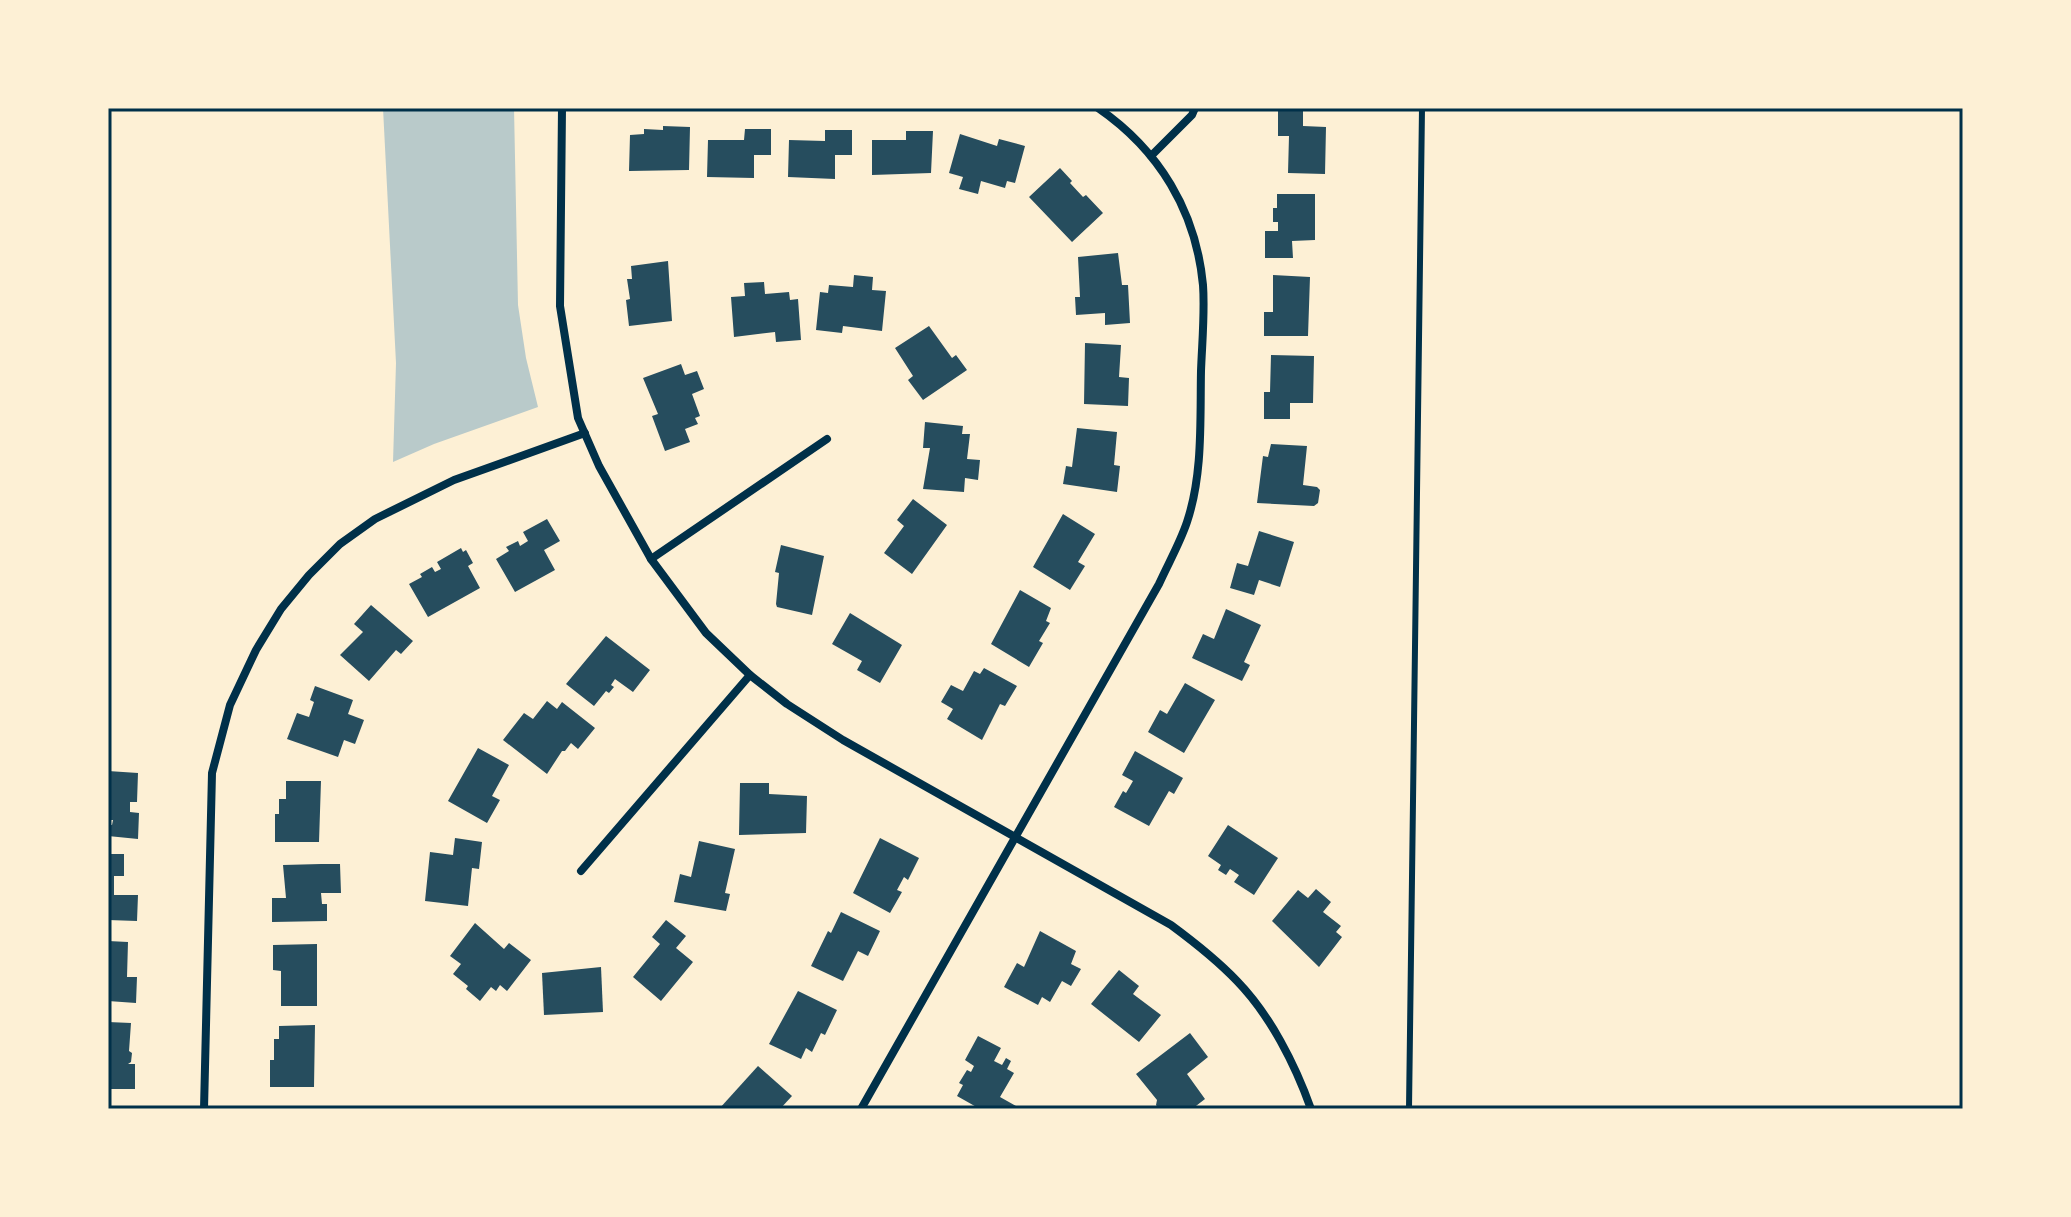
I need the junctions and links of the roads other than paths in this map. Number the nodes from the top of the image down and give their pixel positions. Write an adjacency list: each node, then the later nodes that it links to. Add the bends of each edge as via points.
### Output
1 (562, 108): 6 (street, via 560,306)
2 (1195, 108): 5 (street)
3 (1422, 108): 15 (lane)
4 (1100, 109): 5 (street, via 1124,125)
5 (1151, 156): 10 (street, via 1187,214 1203,287 1195,486 1186,523 1159,584)
6 (585, 433): 8 (street); 12 (street, via 454,480 375,519 309,575 256,650 230,705 212,773)
7 (827, 439): 8 (street)
8 (651, 559): 9 (street, via 706,633)
9 (750, 675): 10 (street, via 843,740); 11 (street)
10 (1016, 837): 13 (street); 14 (street, via 1171,925 1209,954 1264,1014)
11 (581, 871)
12 (204, 1109)
13 (861, 1109)
14 (1311, 1109)
15 (1409, 1109)

